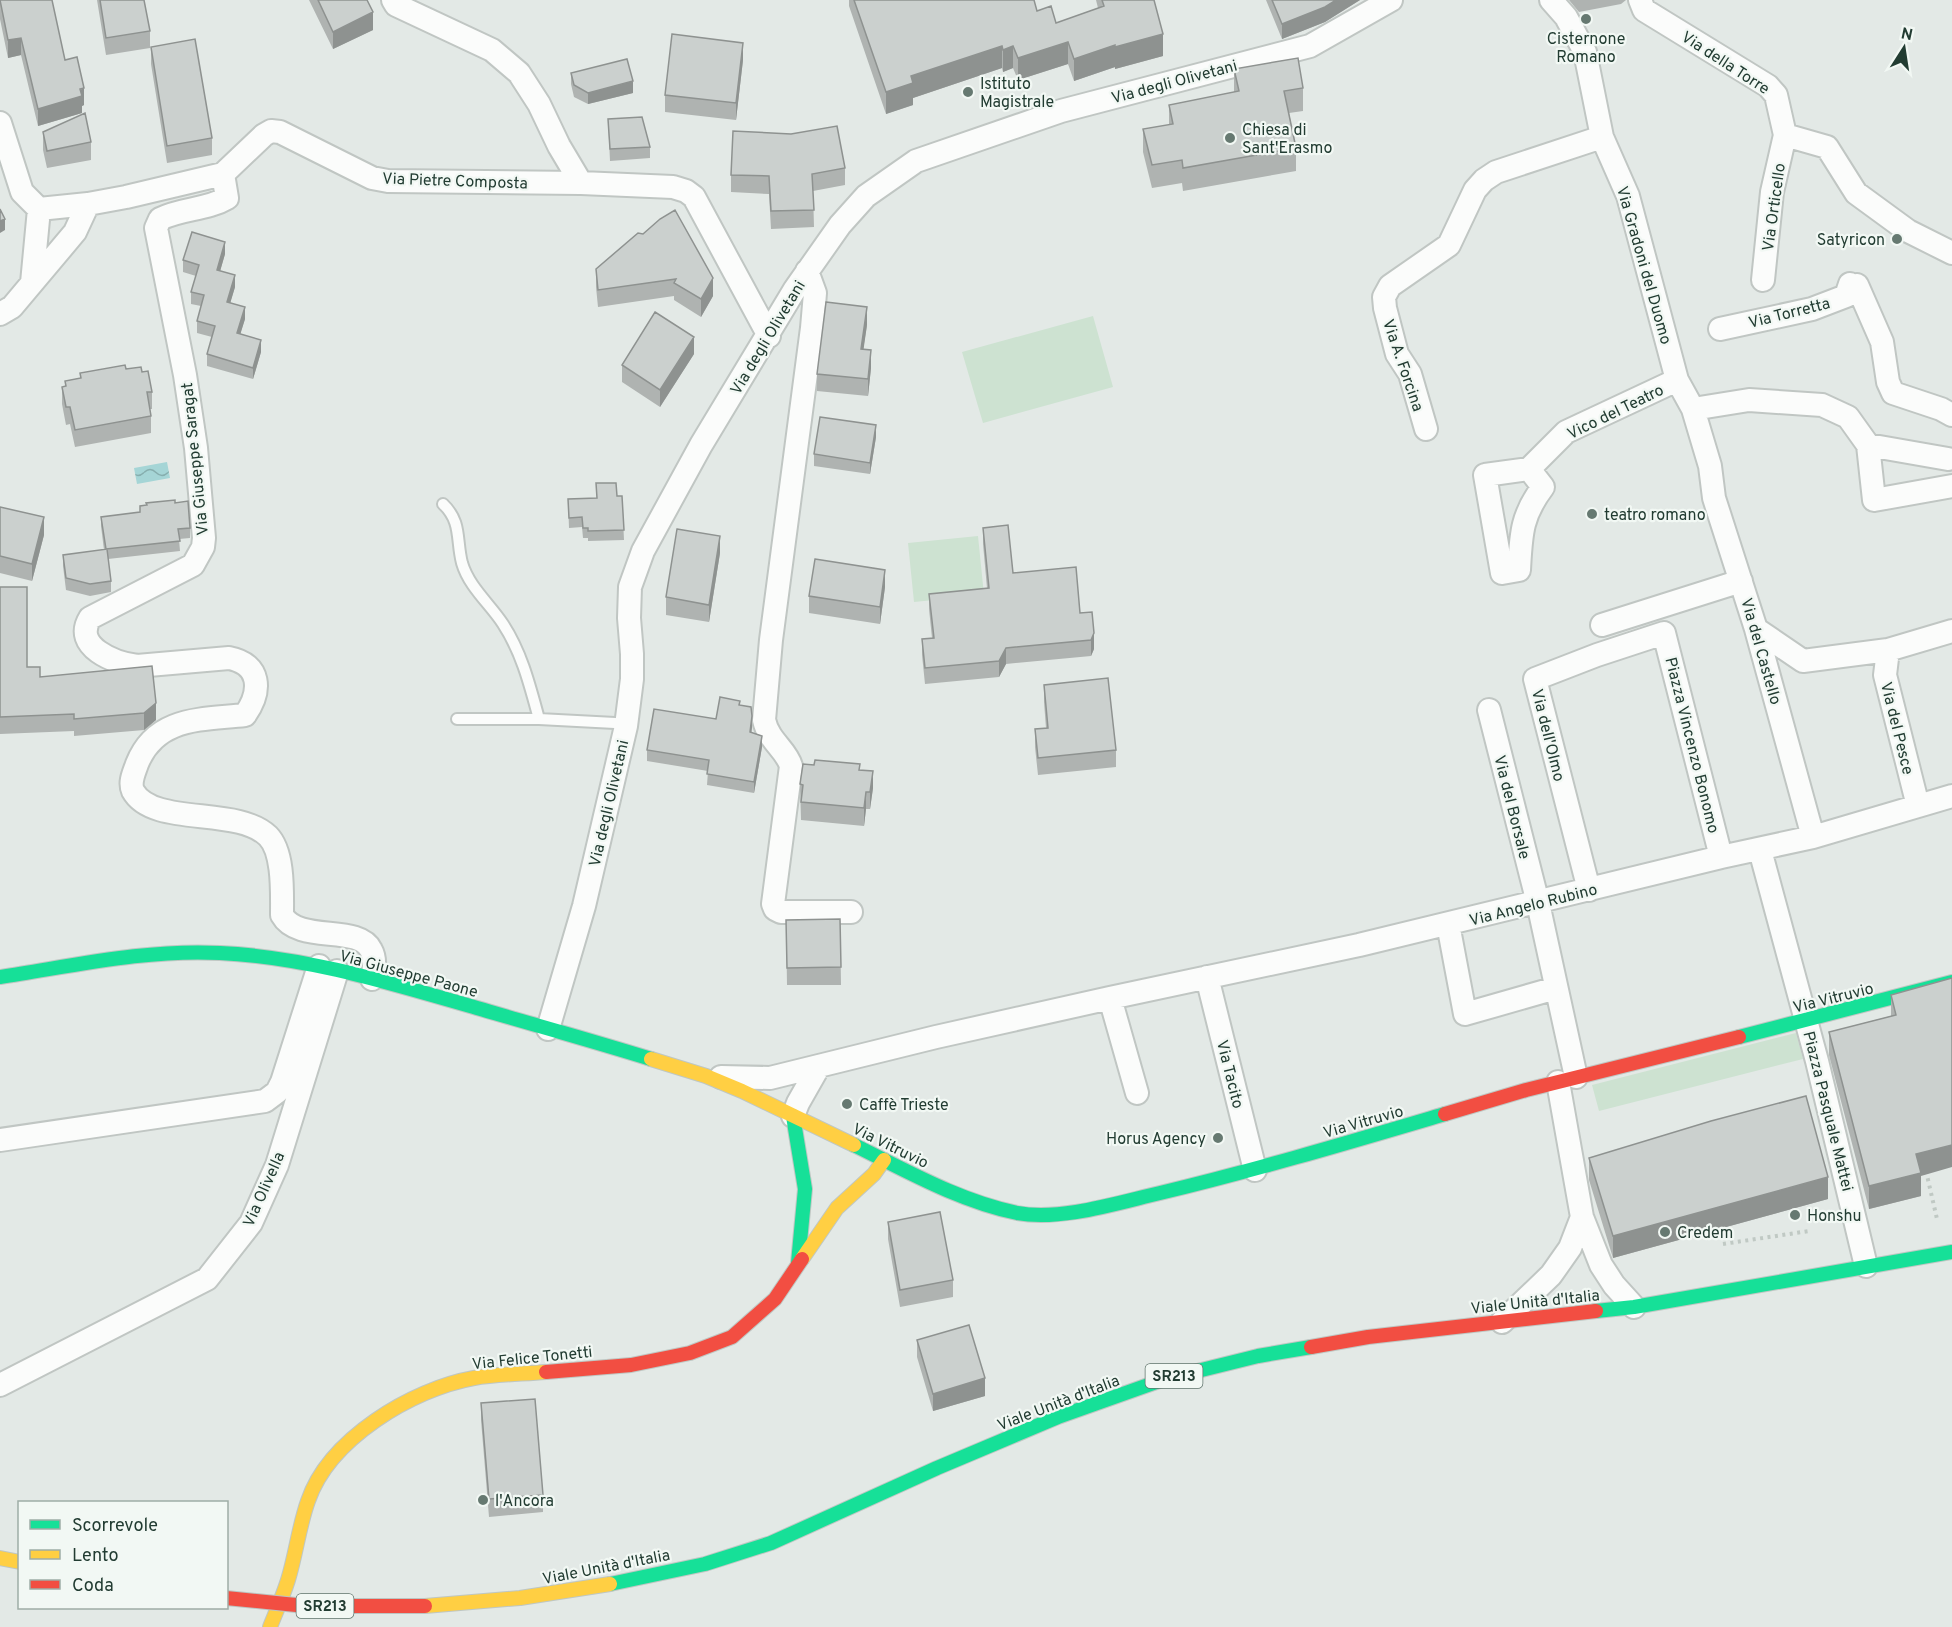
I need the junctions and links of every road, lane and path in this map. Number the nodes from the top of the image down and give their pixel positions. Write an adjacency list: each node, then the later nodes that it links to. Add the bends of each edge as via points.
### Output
1 (393, 0): 9 (street, via 396,5 492,50 519,73)
2 (1390, 0): 13 (street, Via degli Olivetani, via 1310,46 1061,111 916,161 866,196)
3 (1551, 0): 7 (street, Via Gradoni del Duomo, via 1566,17 1585,52)
4 (1640, 0): 6 (street, Via della Torre, via 1644,10 1768,86 1776,95)
5 (0, 123): 11 (street, via 22,192)
6 (1785, 135): 12 (street, via 1827,147 1856,193 1908,231); 14 (street, Via Orticello, via 1772,192)
7 (1602, 136): 19 (street, Via Gradoni del Duomo, via 1628,196); 22 (street, Via A. Forcina, via 1496,172 1484,180 1475,190 1449,245 1390,286 1384,308)
8 (223, 174): 9 (street, Via Pietre Composta, via 264,135 280,132 372,178 388,181); 10 (street); 51 (street, Via Giuseppe Saragat, via 227,198 171,213 160,219 156,228 189,396 203,547 193,565 90,618 85,633 93,647 109,660 122,664 229,658 252,670 255,689 245,715 178,723 162,731 139,760 131,784 142,801 160,810 240,821 255,826 270,838 279,858 282,915 286,922 299,929 365,943 373,956)
9 (581, 183): 18 (street, Via Pietre Composta, via 673,187 694,197)
10 (88, 204): 11 (street); 15 (street, via 75,232)
11 (39, 209): 15 (street)
12 (1952, 253)
13 (807, 271): 18 (street, Via degli Olivetani); 46 (street, via 814,293 812,328 764,720 791,766 773,904 781,912)
14 (1763, 280)
15 (32, 283): 16 (street, via 12,307)
16 (0, 314)
17 (1720, 329): 21 (street, Via Torretta, via 1812,309 1846,297 1854,285 1882,342 1893,393)
18 (769, 336): 38 (street, Via degli Olivetani, via 701,445 643,551 630,587 632,679)
19 (1677, 380): 20 (street, Via Gradoni del Duomo); 26 (street, Vico del Teatro, via 1566,432)
20 (1693, 409): 23 (street, via 1749,400 1822,405 1848,417); 25 (street, Via Gradoni del Duomo)
21 (1952, 415)
22 (1426, 429)
23 (1868, 446): 24 (street); 27 (street, via 1874,501)
24 (1951, 460)
25 (1710, 466): 29 (street, Via del Castello, via 1714,498)
26 (1529, 469)
27 (1952, 486)
28 (443, 504): 37 (lane, via 456,521 462,564 470,581 504,625 521,658)
29 (1741, 581): 30 (street); 31 (street, Via del Castello)
30 (1602, 625)
31 (1756, 629): 34 (street, via 1803,661); 41 (street, Via del Castello)
32 (1952, 631): 34 (street)
33 (1664, 633): 43 (street, Piazza Vincenzo Bonomo); 44 (street, Via dell'Olmo, via 1535,679)
34 (1888, 650): 40 (street, Via del Pesce, via 1885,675)
35 (1489, 710): 45 (street, Via del Borsale)
36 (457, 719): 37 (lane)
37 (539, 719): 38 (lane)
38 (626, 726): 56 (street, Via degli Olivetani, via 585,906)
39 (1952, 796): 40 (street, Via Angelo Rubino)
40 (1918, 806): 41 (street, Via Angelo Rubino)
41 (1813, 837): 42 (street, Via Angelo Rubino)
42 (1760, 850): 43 (street, Via Angelo Rubino); 55 (street, Piazza Pasquale Mattei)
43 (1721, 857): 44 (street, Via Angelo Rubino)
44 (1588, 890): 45 (street, Via Angelo Rubino)
45 (1538, 903): 47 (street, Via Angelo Rubino); 53 (street, Via del Borsale)
46 (851, 912)
47 (1448, 924): 49 (street, Via Angelo Rubino); 53 (street, via 1465,1014)
48 (328, 969): 50 (street, Via Giuseppe Paone, via 277,958 220,953 162,954); 51 (street, Via Giuseppe Paone); 62 (street, via 282,1082 266,1101); 75 (street, Via Olivella, via 277,1165 251,1223 207,1279)
49 (1207, 977): 54 (street, Via Angelo Rubino); 65 (street, Via Tacito)
50 (0, 978)
51 (372, 979): 56 (street, Via Giuseppe Paone)
52 (1952, 982): 55 (street, Via Vitruvio)
53 (1556, 988): 59 (street)
54 (1110, 998): 57 (street, Via Angelo Rubino); 60 (street)
55 (1807, 1021): 59 (street, Via Vitruvio); 71 (street, Piazza Pasquale Mattei)
56 (548, 1029): 58 (street, Via Giuseppe Paone)
57 (819, 1066): 58 (street, Via Angelo Rubino, via 770,1078); 61 (street)
58 (706, 1076): 61 (street, Via Giuseppe Paone)
59 (1567, 1079): 65 (street, Via Vitruvio); 66 (street)
60 (1137, 1093)
61 (793, 1116): 63 (street, Via Vitruvio); 72 (street, via 805,1189)
62 (0, 1140)
63 (884, 1160): 65 (street, Via Vitruvio, via 961,1197 1019,1213 1060,1214); 72 (street, Via Felice Tonetti, via 837,1208)
64 (1925, 1168): 67 (path)
65 (1255, 1170)
66 (1582, 1217): 73 (street, via 1601,1265); 74 (street, via 1570,1248 1551,1275)
67 (1937, 1219)
68 (1809, 1231): 69 (path)
69 (1724, 1244)
70 (1952, 1252): 71 (street, Viale Unità d'Italia / SR213)
71 (1866, 1266): 73 (street, Viale Unità d'Italia / SR213)
72 (797, 1267): 79 (street, Via Felice Tonetti, via 775,1299 732,1337 710,1347 631,1365 473,1378 430,1391 391,1410 339,1451 322,1472 308,1500 288,1581)
73 (1634, 1307): 74 (street, Viale Unità d'Italia / SR213)
74 (1502, 1322): 78 (street, Viale Unità d'Italia / SR213, bridge, via 1368,1337 1258,1356 1165,1378 1058,1417 771,1543 705,1564 590,1588 425,1606 306,1606)
75 (0, 1384)
76 (0, 1558): 77 (street)
77 (18, 1562)
78 (228, 1598)
79 (270, 1627)

